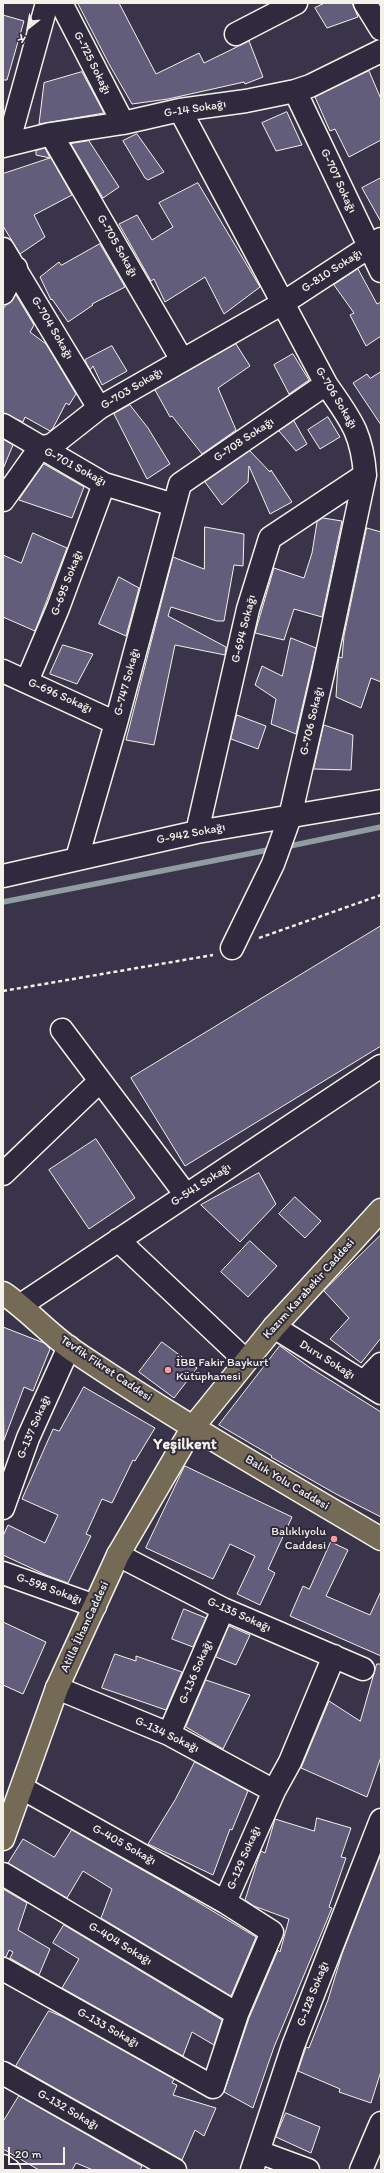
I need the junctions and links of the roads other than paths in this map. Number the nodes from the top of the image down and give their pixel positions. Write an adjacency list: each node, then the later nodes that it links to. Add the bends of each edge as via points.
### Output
1 (47, 3): 12 (street)
2 (60, 3): 10 (street, G-725 Sokağı)
3 (296, 3): 6 (street)
4 (365, 3): 5 (street)
5 (381, 29)
6 (236, 34)
7 (381, 51): 8 (street, G-14 Sokağı)
8 (296, 91): 9 (street, G-14 Sokağı); 13 (street, G-707 Sokağı)
9 (180, 110): 10 (street, G-14 Sokağı); 18 (street, G-706 Sokağı)
10 (123, 123): 11 (street, G-14 Sokağı)
11 (51, 134): 12 (street, G-14 Sokağı); 19 (street, G-705 Sokağı)
12 (6, 145)
13 (375, 243): 16 (street, G-707 Sokağı); 18 (street, G-810 Sokağı)
14 (3, 249): 15 (street, G-704 Sokağı)
15 (16, 268): 17 (street); 21 (street, G-704 Sokağı)
16 (381, 271)
17 (3, 293)
18 (283, 303): 19 (street, G-703 Sokağı); 20 (street, G-706 Sokağı)
19 (182, 360): 21 (street, G-703 Sokağı)
20 (326, 384): 24 (street, G-706 Sokağı, via 354,425 363,450); 27 (street, G-708 Sokağı, via 180,484)
21 (99, 408): 23 (street, G-703 Sokağı, via 52,445)
22 (3, 425): 23 (street, G-701 Sokağı)
23 (40, 448): 25 (street, G-701 Sokağı); 26 (street)
24 (365, 475): 31 (street, G-706 Sokağı, via 323,673); 32 (street, G-694 Sokağı, via 270,538 248,609)
25 (104, 484): 27 (street, G-701 Sokağı); 28 (street, G-695 Sokağı, via 58,608)
26 (3, 500)
27 (174, 505): 29 (street, G-747 Sokağı)
28 (11, 679): 29 (street, G-696 Sokağı)
29 (116, 723): 33 (street, G-747 Sokağı)
30 (381, 801): 31 (street, G-942 Sokağı)
31 (287, 823): 32 (street, G-942 Sokağı); 35 (street, G-706 Sokağı, via 272,864)
32 (197, 832): 33 (street, G-942 Sokağı)
33 (77, 858): 34 (street, G-942 Sokağı)
34 (3, 876)
35 (232, 948)
36 (62, 1030): 38 (street)
37 (381, 1066): 40 (street, G-541 Sokağı)
38 (100, 1081): 39 (street); 40 (street)
39 (3, 1174)
40 (186, 1195): 42 (street, G-541 Sokağı)
41 (381, 1210): 45 (main road, Kazım Karabekir Caddesi)
42 (118, 1240): 44 (street, G-541 Sokağı); 47 (street)
43 (3, 1293): 44 (main road, Tevfik Fikret Caddesi)
44 (21, 1305): 46 (main road, Tevfik Fikret Caddesi)
45 (274, 1327): 47 (main road, Kazım Karabekir Caddesi); 49 (street, Duru Sokağı)
46 (69, 1347): 50 (main road, Tevfik Fikret Caddesi); 51 (street, G-137 Sokağı, via 28,1438)
47 (245, 1360): 50 (main road, Kazım Karabekir Caddesi)
48 (381, 1364): 49 (street)
49 (372, 1388)
50 (193, 1426): 52 (main road, Balık Yolu Caddesi); 53 (main road, Atilla İlhanCaddesi)
51 (3, 1508)
52 (381, 1539)
53 (118, 1555): 55 (main road, Atilla İlhanCaddesi); 56 (street, G-135 Sokağı)
54 (3, 1572): 55 (street, G-598 Sokağı)
55 (95, 1606): 59 (main road, Atilla İlhanCaddesi)
56 (223, 1609): 57 (street, G-135 Sokağı); 60 (street, G-136 Sokağı)
57 (334, 1656): 58 (street, G-135 Sokağı); 62 (street, G-129 Sokağı, via 290,1762)
58 (363, 1669)
59 (57, 1688): 60 (street, G-134 Sokağı); 61 (main road, Atilla İlhanCaddesi)
60 (169, 1734): 62 (street, G-134 Sokağı)
61 (22, 1788): 64 (main road, Atilla İlhanCaddesi); 66 (street, G-405 Sokağı)
62 (274, 1791): 66 (street, G-129 Sokağı)
63 (381, 1820): 72 (street, G-128 Sokağı, via 293,2046)
64 (3, 1839)
65 (3, 1874): 68 (street, G-404 Sokağı)
66 (225, 1902): 68 (street, G-129 Sokağı, via 272,1932)
67 (3, 1969): 70 (street, G-133 Sokağı)
68 (237, 2014): 70 (street, G-129 Sokağı)
69 (3, 2073): 75 (street, G-132 Sokağı)
70 (213, 2087)
71 (381, 2123): 77 (street)
72 (255, 2161): 76 (street)
73 (3, 2166): 74 (street)
74 (10, 2170)
75 (175, 2170)
76 (308, 2170)
77 (361, 2170)

